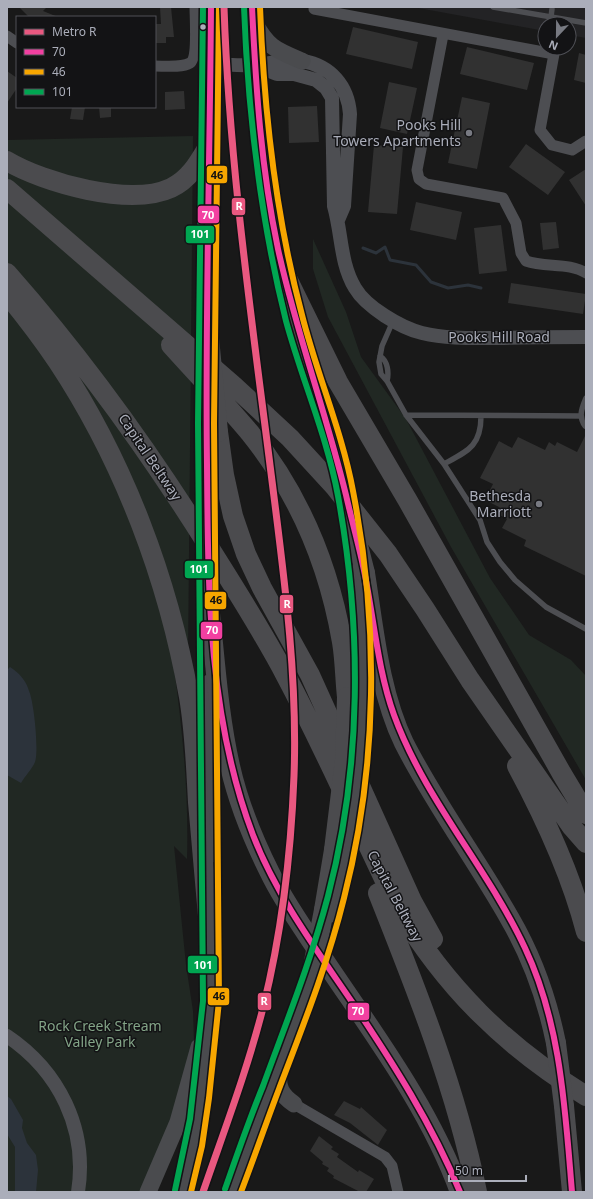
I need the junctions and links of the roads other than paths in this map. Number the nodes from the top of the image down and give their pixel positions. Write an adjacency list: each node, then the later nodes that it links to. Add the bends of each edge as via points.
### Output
1 (195, 7): 15 (street, via 193,59 183,65)
2 (211, 7): 13 (main road)
3 (493, 7): 7 (lane)
4 (314, 9): 9 (street)
5 (552, 9): 8 (lane)
6 (252, 13): 12 (main road, via 266,42); 14 (main road)
7 (545, 16)
8 (551, 16)
9 (443, 34): 16 (street, via 554,54 540,130 552,145 572,150); 23 (street, via 417,170 419,179 426,184 503,198 516,223 521,253 526,261 536,265 578,268)
10 (7, 36): 11 (street)
11 (16, 42)
12 (302, 61): 14 (street, Pooks Hill Road); 20 (street, Pooks Hill Road, via 318,66 333,75 344,87 349,101 344,206)
13 (210, 64): 14 (street, Pooks Hill Road); 17 (main road)
14 (254, 65): 20 (street, Pooks Hill Road, via 277,74 294,74 316,80 326,88 332,98 334,206); 21 (main road, via 263,162)
15 (156, 66)
16 (586, 142)
17 (209, 145): 18 (highway, via 196,167 172,188 140,195 118,194 68,185 41,177); 26 (main road)
18 (7, 161)
19 (7, 189): 24 (highway)
20 (338, 220): 27 (street, Pooks Hill Road, via 344,266 355,289 370,306)
21 (281, 266): 36 (main road); 42 (highway, via 338,382)
22 (7, 273): 41 (highway, Capital Beltway, via 88,370 144,446 242,599 286,677)
23 (586, 273)
24 (105, 274): 40 (highway, via 234,386 290,438 335,487 388,554); 44 (highway, bridge, via 251,434 302,514 321,558 342,643 346,697 345,760)
25 (7, 294): 46 (highway, via 58,362 97,429 131,500 167,602 189,698 196,748 198,802)
26 (207, 317): 34 (highway, bridge)
27 (393, 320): 28 (street, Pooks Hill Road, via 421,333 452,338); 30 (lane, via 380,356 387,368 388,381)
28 (586, 337)
29 (586, 398): 32 (lane)
30 (406, 415): 31 (lane); 35 (lane)
31 (481, 416): 32 (lane); 35 (lane, via 481,430 475,443 469,450)
32 (581, 416): 33 (lane)
33 (585, 426)
34 (212, 427): 38 (main road, bridge, via 206,480); 50 (highway, via 233,516 246,554 310,675 412,901 427,930 471,997)
35 (444, 464): 39 (lane, via 480,520 487,542 515,580 546,607)
36 (344, 490): 37 (highway, bridge)
37 (360, 566): 44 (main road, bridge, via 363,660 361,719 352,818 343,870); 62 (highway, bridge, via 383,678 404,741 426,782 510,919 526,950 551,1016 564,1106)
38 (209, 604): 46 (main road); 60 (highway, via 222,728 239,798 254,839 270,874 296,917 417,1102 437,1137)
39 (586, 629)
40 (470, 680): 43 (highway, via 572,827); 45 (highway, via 548,827)
41 (324, 755): 50 (highway, Capital Beltway, via 397,906 417,939 465,999); 61 (highway, via 419,998 453,1098)
42 (586, 814)
43 (586, 843)
44 (327, 915): 47 (highway, bridge)
45 (586, 932)
46 (211, 950): 48 (main road)
47 (310, 982): 51 (main road)
48 (211, 1000): 56 (main road, via 178,1122); 57 (main road, via 205,1078)
49 (7, 1036): 55 (street, via 24,1048 44,1068 60,1090 77,1140 80,1163)
50 (509, 1042): 52 (highway, Capital Beltway, via 555,1077)
51 (279, 1065): 53 (main road, via 280,1089); 54 (main road)
52 (586, 1096)
53 (294, 1104): 54 (main road, via 274,1106); 59 (street, via 385,1156 392,1166)
54 (257, 1124): 58 (main road)
55 (78, 1192)
56 (148, 1192)
57 (183, 1192)
58 (232, 1192)
59 (398, 1192)
60 (460, 1192)
61 (477, 1192)
62 (572, 1192)

